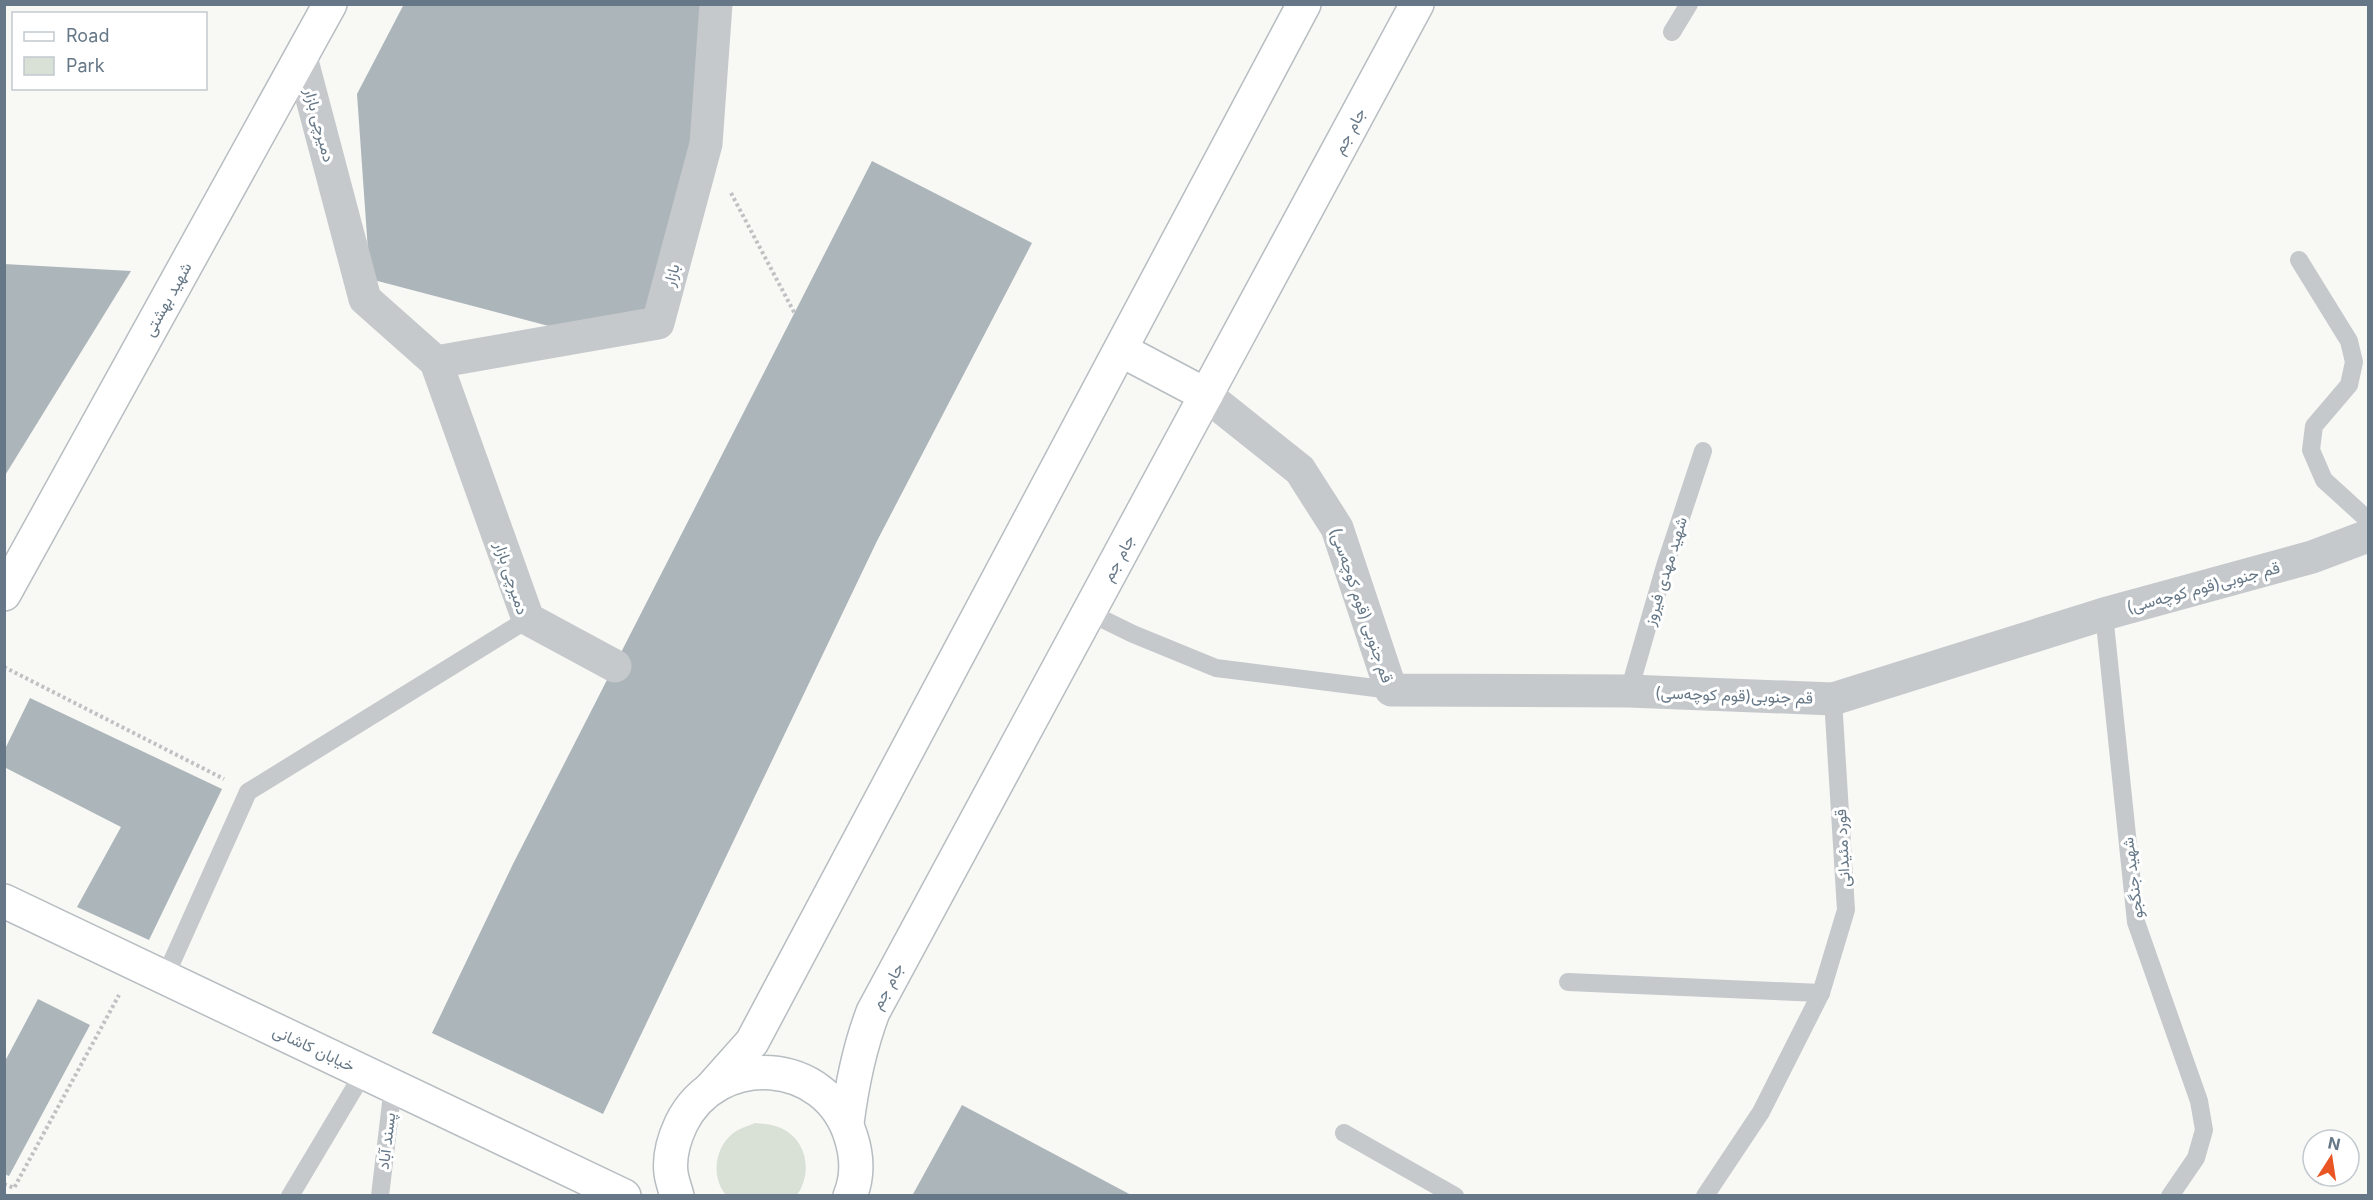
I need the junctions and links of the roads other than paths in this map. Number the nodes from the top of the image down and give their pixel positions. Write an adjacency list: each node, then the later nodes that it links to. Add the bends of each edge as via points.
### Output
1 (330, 4): 7 (street, شهید بهشتی)
2 (716, 4): 10 (street, بازار, via 706,144 658,323)
3 (1304, 4): 9 (street)
4 (1418, 4): 11 (street, جام جم)
5 (1689, 4): 6 (lane)
6 (1672, 32)
7 (301, 57): 10 (street, دمیرچی بازار, via 365,298); 15 (street, شهید بهشتی)
8 (2299, 260): 13 (lane, via 2349,341 2354,362 2349,385 2314,426 2311,450 2324,480)
9 (1121, 350): 11 (street); 28 (street, via 752,1042)
10 (436, 362): 18 (street, دمیرچی بازار)
11 (1206, 396): 16 (street, جام جم); 20 (street, قم جنوبی (قوم کوچه‌سی), via 1300,470 1337,528)
12 (1703, 451): 21 (lane, شهید مهدی فیروز)
13 (2368, 519)
14 (2368, 536): 17 (street, قم جنوبی(قوم کوچه‌سی), via 2312,557)
15 (4, 594)
16 (1088, 612): 20 (lane, قم جنوبی(قوم کوچه‌سی), via 1216,668); 29 (street, جام جم, via 873,1012 860,1046)
17 (2104, 614): 22 (street, قم جنوبی(قوم کوچه‌سی)); 38 (lane, شهید جنگجو, via 2136,922 2199,1101 2204,1130 2196,1158)
18 (528, 619): 19 (street); 24 (lane, دمیرچی بازار, via 248,792)
19 (615, 666)
20 (1391, 690): 21 (street, قم جنوبی(قوم کوچه‌سی))
21 (1629, 691): 22 (street, قم جنوبی(قوم کوچه‌سی))
22 (1833, 699): 26 (lane, قورد مئیدانی, via 1846,910)
23 (4, 901): 24 (street, خیابان کاشانی)
24 (165, 977): 27 (street, خیابان کاشانی)
25 (1568, 982): 26 (lane)
26 (1821, 993): 37 (lane, قورد مئیدانی, via 1761,1112)
27 (378, 1079): 31 (lane); 32 (lane, پسند آباد); 33 (street, خیابان کاشانی)
28 (711, 1088): 29 (street, via 740,1074 771,1072 811,1086 828,1098); 34 (street, via 688,1109 674,1139 671,1172)
29 (847, 1123): 35 (street, via 856,1153)
30 (1344, 1133): 36 (lane)
31 (290, 1196)
32 (380, 1196)
33 (624, 1196)
34 (677, 1196)
35 (850, 1196)
36 (1455, 1196)
37 (1705, 1196)
38 (2170, 1196)

